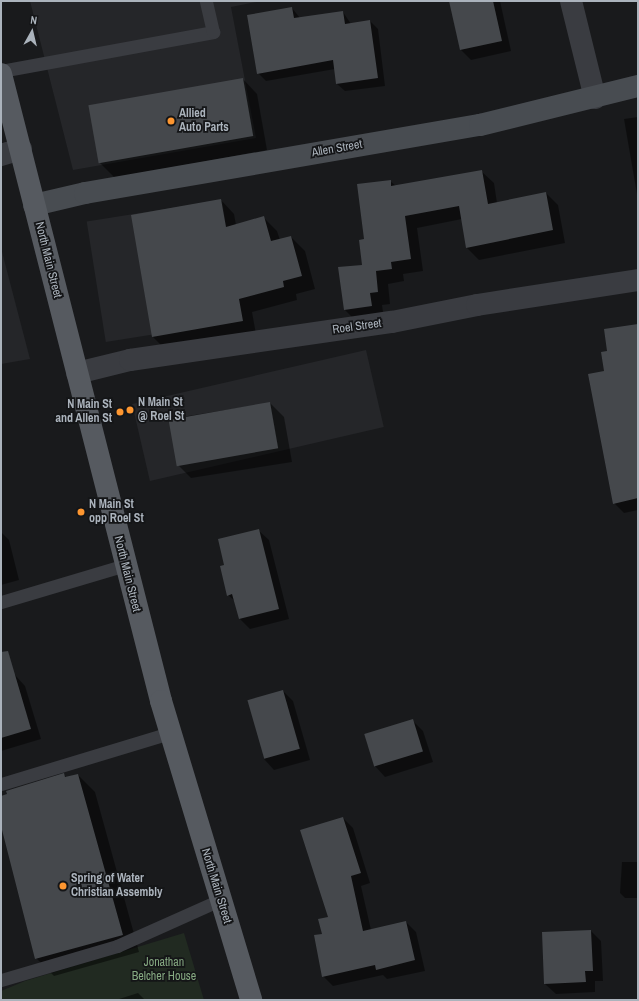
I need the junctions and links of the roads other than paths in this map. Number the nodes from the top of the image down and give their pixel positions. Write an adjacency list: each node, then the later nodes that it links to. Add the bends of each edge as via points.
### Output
1 (206, 1): 3 (lane, via 213,32)
2 (571, 1): 6 (street)
3 (1, 71)
4 (1, 74): 7 (main road, North Main Street)
5 (638, 86): 6 (street, Allen Street)
6 (595, 98): 8 (street, Allen Street, via 480,125 85,193)
7 (11, 152): 8 (main road, North Main Street)
8 (34, 205): 10 (main road, North Main Street)
9 (638, 280): 10 (street, Roel Street, via 476,305 392,322 130,360)
10 (77, 373): 11 (main road, North Main Street)
11 (125, 565): 12 (lane); 13 (main road, North Main Street)
12 (1, 602)
13 (170, 733): 14 (lane); 15 (main road, North Main Street)
14 (1, 784)
15 (220, 900): 16 (lane, via 117,946); 17 (main road, North Main Street)
16 (1, 980)
17 (251, 1000)

